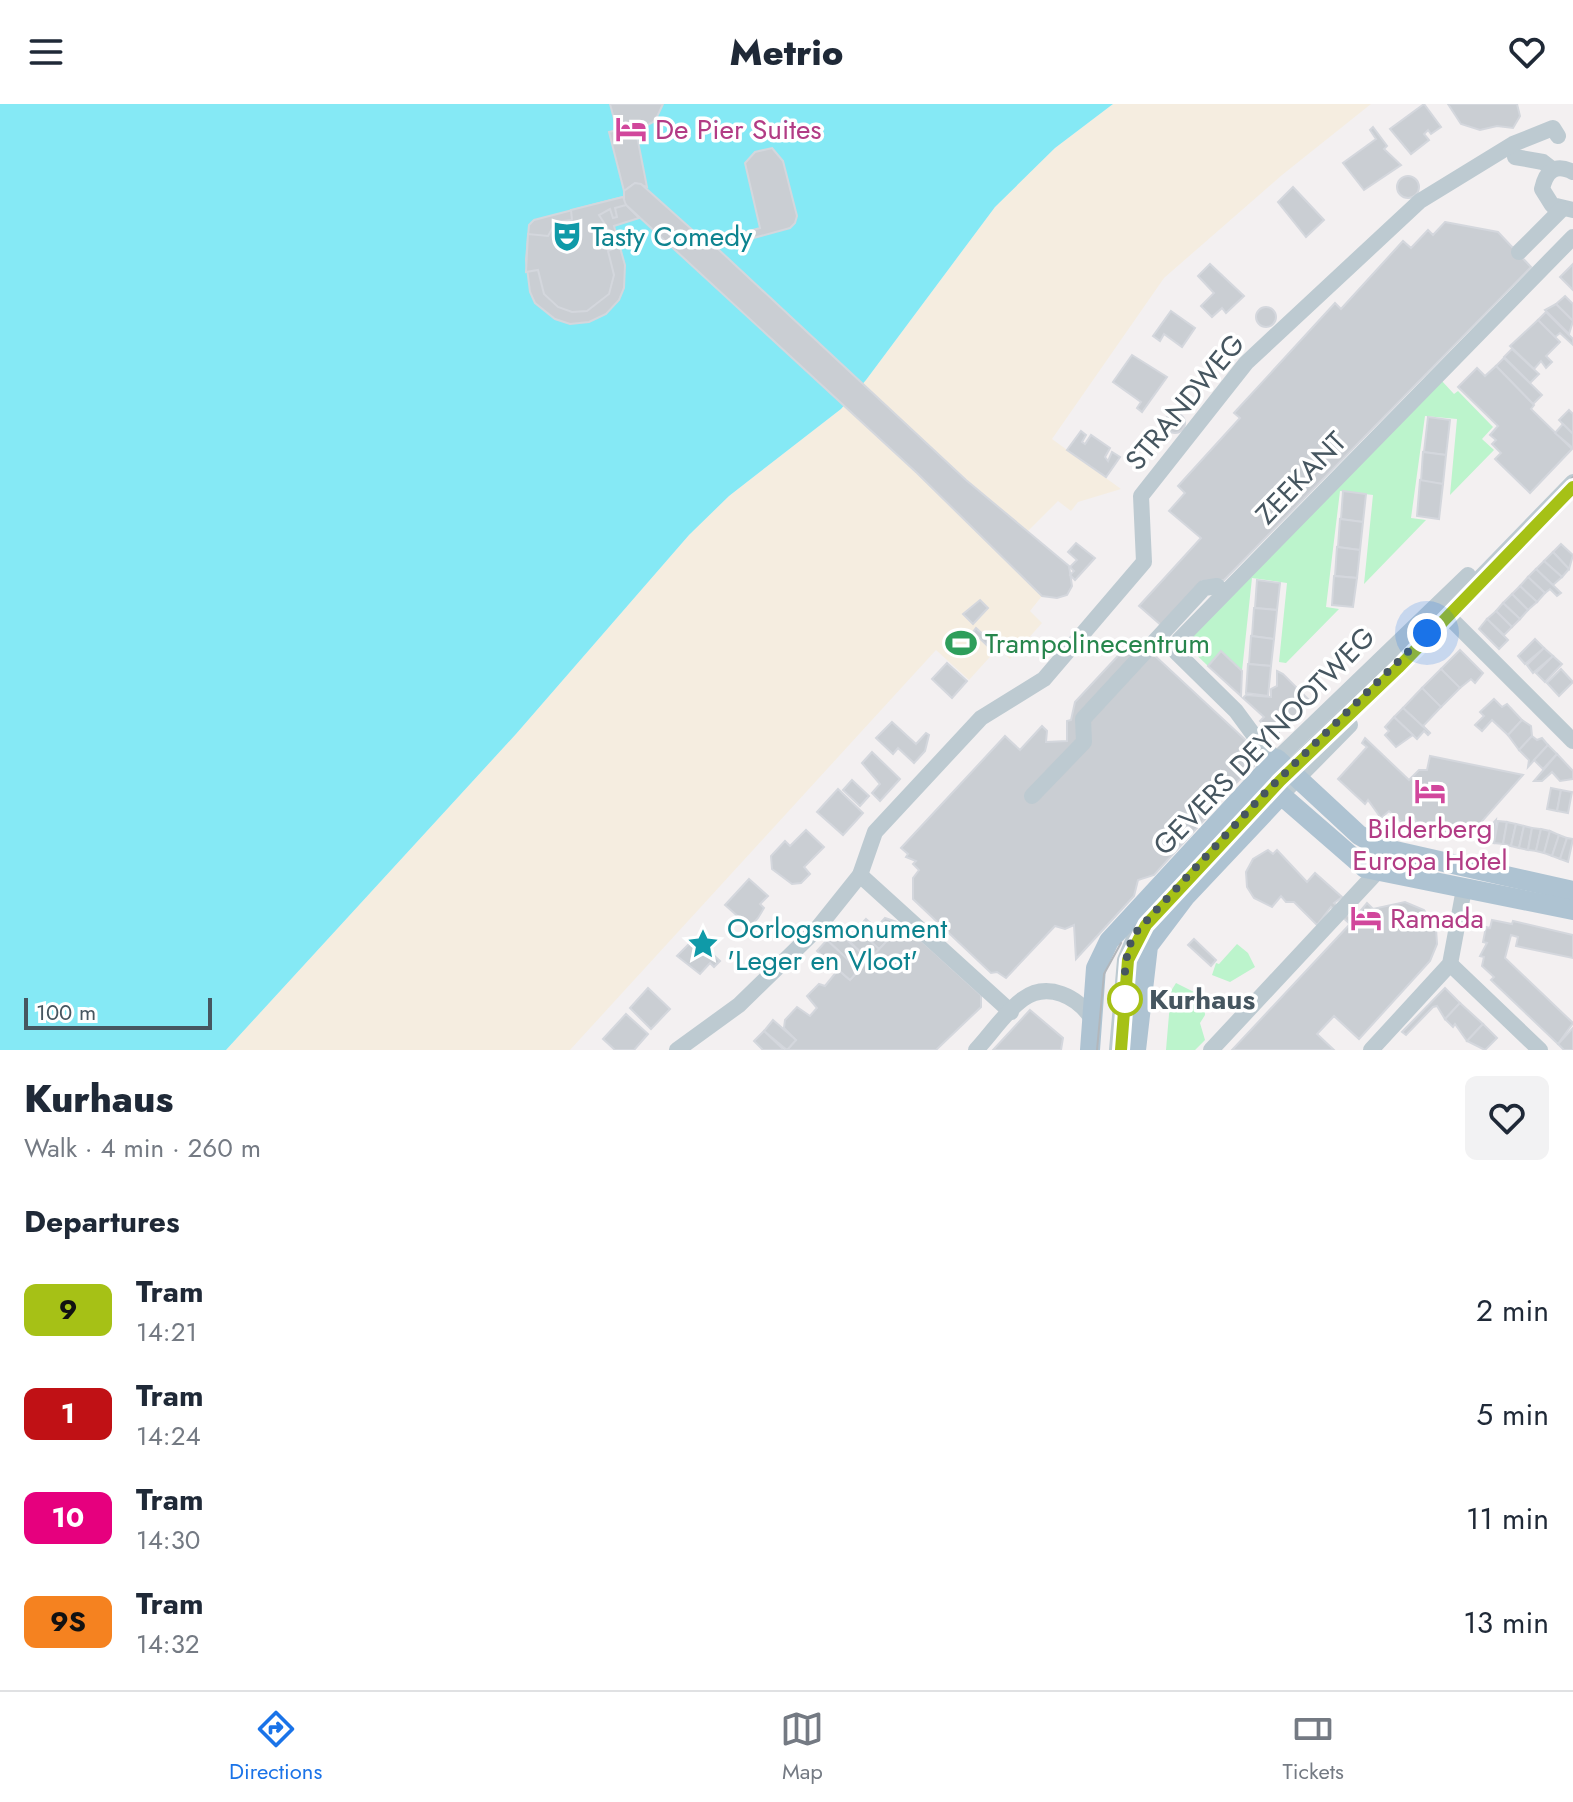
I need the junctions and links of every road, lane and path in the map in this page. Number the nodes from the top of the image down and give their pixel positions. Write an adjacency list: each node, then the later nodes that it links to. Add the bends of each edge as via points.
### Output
1 (1558, 136): 17 (street, STRANDWEG, via 1553,128 1513,144 1420,201 1246,363 1141,496 1144,562 1044,679 981,718 875,832)
2 (1515, 157): 3 (street)
3 (1552, 169): 4 (street); 5 (street, via 1542,189 1545,198)
4 (1573, 172)
5 (1567, 210): 7 (street)
6 (1573, 237): 11 (street, ZEEKANT)
7 (1519, 252)
8 (1573, 468): 14 (street, GEVERS DEYNOOTWEG)
9 (1573, 482): 14 (street, GEVERS DEYNOOTWEG)
10 (1573, 496): 12 (street, GEVERS DEYNOOTWEG)
11 (1224, 593): 14 (street, ZEEKANT, via 1179,640 1176,652 1236,711); 15 (street, via 1217,586 1204,588 1083,719 1084,742)
12 (1453, 621): 13 (street); 14 (street, GEVERS DEYNOOTWEG)
13 (1573, 741)
14 (1285, 776): 16 (main road, via 1352,860); 19 (main road, via 1382,848); 23 (main road, GEVERS DEYNOOTWEG, via 1109,941 1096,968); 27 (street, GEVERS DEYNOOTWEG, via 1133,938 1125,960); 28 (main road, GEVERS DEYNOOTWEG, via 1148,946)
15 (1032, 796)
16 (1377, 872): 18 (main road); 29 (street)
17 (860, 875): 22 (street); 24 (street, STRANDWEG, via 816,930 739,1005)
18 (1464, 889): 20 (main road); 21 (street)
19 (1573, 891)
20 (1573, 910)
21 (1450, 964): 30 (street); 31 (street)
22 (1011, 1012): 23 (street, via 1024,998 1052,991 1071,997); 25 (street)
23 (1092, 1019): 26 (main road, GEVERS DEYNOOTWEG)
24 (677, 1050)
25 (976, 1050)
26 (1090, 1050)
27 (1117, 1050)
28 (1136, 1050)
29 (1211, 1050)
30 (1371, 1050)
31 (1540, 1050)

